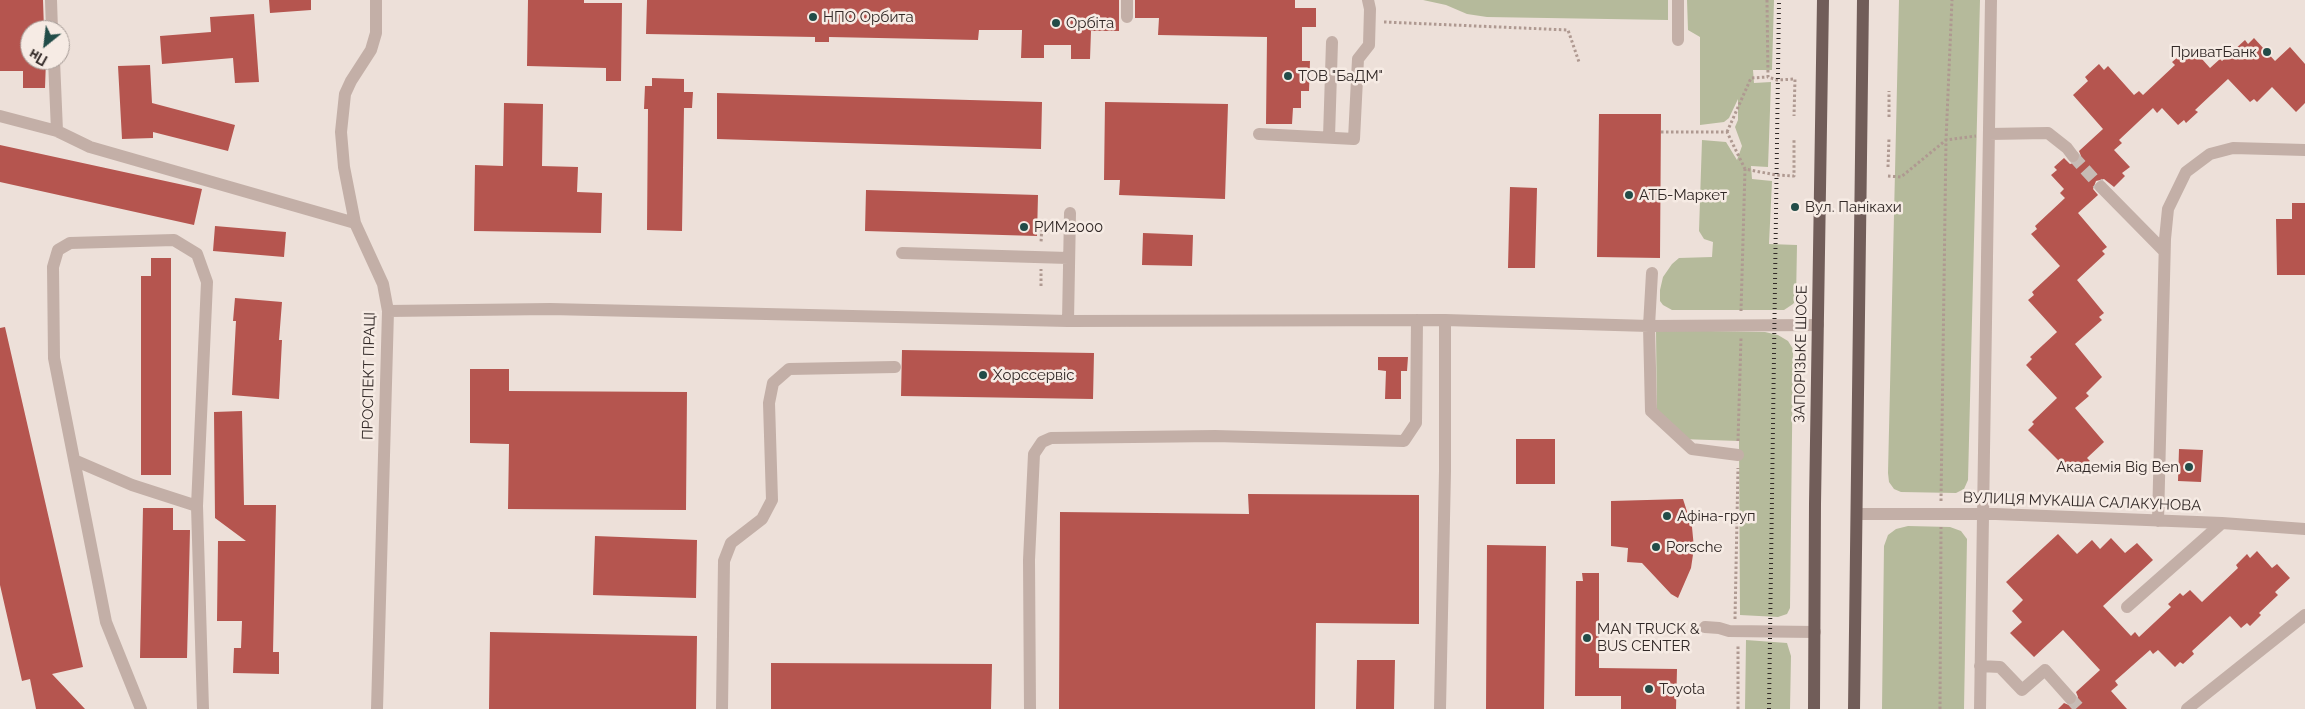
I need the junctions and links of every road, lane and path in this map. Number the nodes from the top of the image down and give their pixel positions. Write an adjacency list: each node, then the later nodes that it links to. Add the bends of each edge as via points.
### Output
1 (51, 0): 12 (street)
2 (376, 0): 40 (street, ПРОСПЕКТ ПРАЦІ, via 376,33 371,50 350,80 342,111 344,167)
3 (1127, 0): 11 (street)
4 (1368, 0): 13 (street)
5 (1678, 0): 14 (street)
6 (1767, 0): 18 (path)
7 (1823, 0): 51 (main road, ЗАПОРІЗЬКЕ ШОСЕ)
8 (1863, 0): 58 (main road)
9 (1952, 0): 31 (path)
10 (1991, 0): 27 (street)
11 (1127, 16)
12 (52, 20)
13 (1371, 21): 16 (path, via 1568,30); 28 (street, via 1369,45 1358,59 1354,139)
14 (1678, 40)
15 (1332, 42): 28 (street)
16 (1579, 62)
17 (55, 70): 23 (street)
18 (1768, 77): 21 (path, via 1795,79); 25 (path, via 1751,78)
19 (1889, 91): 22 (path)
20 (0, 116): 23 (street)
21 (1794, 116)
22 (1889, 118)
23 (58, 130): 40 (street, via 90,147)
24 (1661, 132): 25 (path)
25 (1727, 132): 35 (path)
26 (1259, 134): 28 (street)
27 (1989, 134): 31 (path); 33 (street, via 2048,133); 59 (street)
28 (1329, 138)
29 (1889, 138): 34 (path)
30 (1794, 139): 35 (path, via 1794,176 1776,176)
31 (1946, 140): 36 (path, via 1901,177); 57 (path)
32 (2305, 150): 42 (street, via 2232,148 2210,154 2186,172 2176,190 2168,209)
33 (2073, 156)
34 (1888, 167)
35 (1745, 169): 50 (path)
36 (1888, 176)
37 (2101, 187): 42 (street)
38 (1070, 213): 44 (street)
39 (1038, 222): 41 (path, via 1042,223)
40 (355, 223): 46 (street, ПРОСПЕКТ ПРАЦІ, via 383,284)
41 (1041, 236)
42 (2164, 251): 60 (street)
43 (902, 252): 44 (street)
44 (1068, 258): 49 (street)
45 (1652, 273): 52 (street)
46 (388, 312): 49 (street, via 550,309); 72 (street, ПРОСПЕКТ ПРАЦІ)
47 (1417, 320): 48 (street); 49 (street); 74 (street, via 1416,423 1404,441 1215,436 1051,438 1042,442 1034,454 1029,560)
48 (1445, 320): 52 (street); 75 (street)
49 (1068, 322)
50 (1741, 324): 51 (street); 52 (street); 54 (path)
51 (1818, 325): 67 (main road, ЗАПОРІЗЬКЕ ШОСЕ)
52 (1649, 326): 54 (street, via 1650,412 1692,449)
53 (895, 367): 73 (street, via 789,369 773,383 768,403 772,500 762,519 731,543 724,561)
54 (1738, 455): 66 (path)
55 (74, 460): 56 (street, via 132,485); 56 (street, via 54,358 53,267 58,250 70,243 174,240 197,254 207,282); 70 (street, via 106,622)
56 (197, 506): 71 (street)
57 (1941, 512): 58 (street, ВУЛИЦЯ МУКАША САЛАКУНОВА); 59 (street, ВУЛИЦЯ МУКАША САЛАКУНОВА); 79 (path)
58 (1857, 514): 78 (main road)
59 (1982, 514): 60 (street, ВУЛИЦЯ МУКАША САЛАКУНОВА); 68 (street)
60 (2158, 521): 61 (street, ВУЛИЦЯ МУКАША САЛАКУНОВА)
61 (2222, 523): 62 (street, ВУЛИЦЯ МУКАША САЛАКУНОВА); 63 (street)
62 (2305, 530)
63 (2127, 607)
64 (2305, 615): 81 (street)
65 (1705, 627): 66 (street)
66 (1735, 631): 67 (street); 76 (path, via 1738,642)
67 (1815, 632): 77 (main road, ЗАПОРІЗЬКЕ ШОСЕ)
68 (1980, 666): 69 (street, via 2000,667 2022,690 2045,670); 80 (street)
69 (2070, 698)
70 (141, 709)
71 (203, 709)
72 (377, 709)
73 (722, 709)
74 (1030, 709)
75 (1440, 709)
76 (1738, 709)
77 (1814, 709)
78 (1854, 709)
79 (1940, 709)
80 (1980, 709)
81 (2187, 709)

